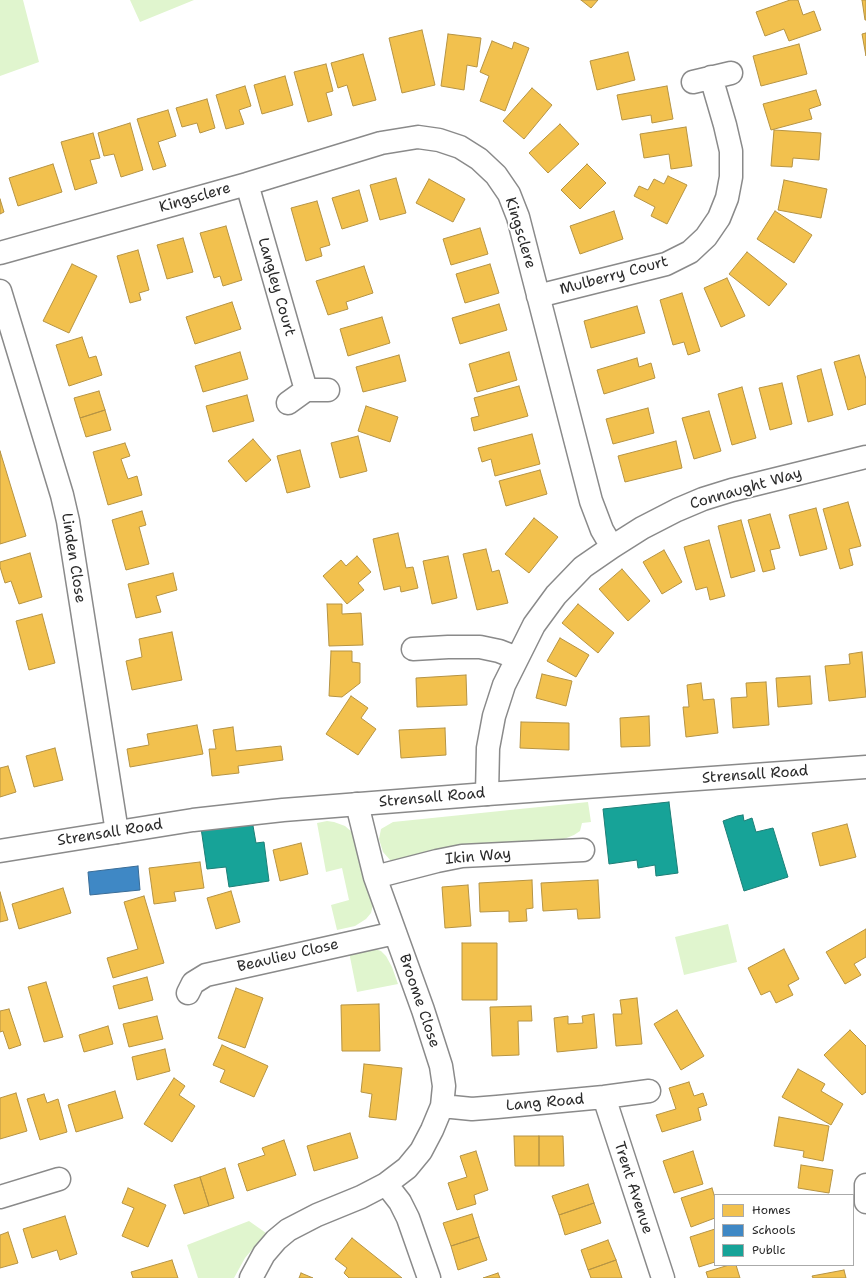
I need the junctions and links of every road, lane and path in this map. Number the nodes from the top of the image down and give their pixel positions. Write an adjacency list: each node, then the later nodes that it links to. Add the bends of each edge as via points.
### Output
1 (712, 77): 5 (street, Mulberry Court, via 731,151 731,178 719,218 706,237 690,252 666,264)
2 (247, 184): 3 (street, Kingsclere); 5 (street, Kingsclere, via 381,143 414,138 439,140 460,147 480,159 496,175 509,194 518,217); 6 (street, Langley Court)
3 (0, 253)
4 (0, 291): 16 (street, Linden Close, via 62,495)
5 (538, 296): 10 (street, Kingsclere, via 591,501 602,530)
6 (306, 390): 7 (street); 8 (street)
7 (328, 390)
8 (288, 403)
9 (866, 457): 10 (street, Connaught Way, via 703,499 642,528)
10 (612, 547): 12 (street, Connaught Way, via 584,567 556,595 534,625)
11 (407, 650): 12 (street, via 480,647)
12 (517, 658): 14 (street, Connaught Way, via 504,685 494,716 488,748)
13 (866, 767): 14 (street, Strensall Road)
14 (487, 794): 15 (street, Strensall Road)
15 (357, 804): 16 (street, Strensall Road, via 193,820); 19 (street, Broome Close)
16 (117, 832): 18 (street, Strensall Road)
17 (583, 850): 19 (street, Ikin Way, via 462,856)
18 (0, 851)
19 (375, 877): 20 (street, Broome Close)
20 (395, 933): 21 (street, Beaulieu Close, via 206,975 193,983); 24 (street, Broome Close, via 441,1066 444,1086)
21 (188, 993)
22 (649, 1091): 23 (street, Lang Road)
23 (604, 1097): 24 (street, Lang Road, via 478,1108); 32 (street, Trent Avenue)
24 (442, 1106): 26 (street, Broome Close, via 421,1151 407,1168)
25 (59, 1179): 28 (street)
26 (386, 1184): 30 (street, Broome Close, via 288,1230 264,1254); 31 (street, via 408,1218)
27 (866, 1185): 29 (street)
28 (0, 1197)
29 (866, 1202)
30 (251, 1278)
31 (429, 1278)
32 (663, 1278)

